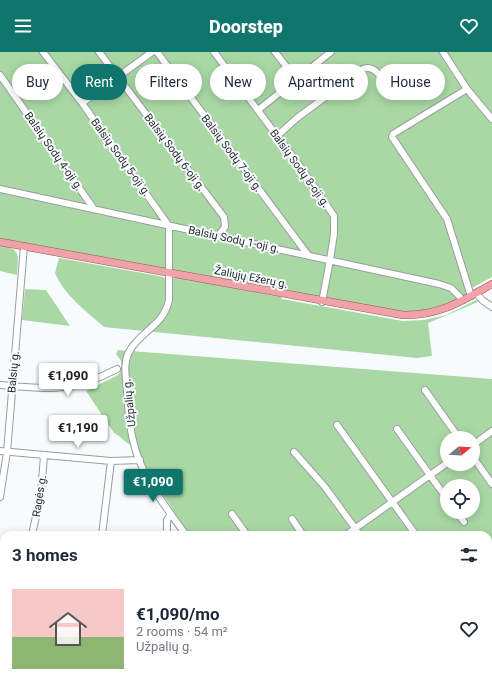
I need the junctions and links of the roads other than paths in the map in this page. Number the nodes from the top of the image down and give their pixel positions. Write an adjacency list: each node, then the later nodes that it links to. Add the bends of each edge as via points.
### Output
1 (43, 52): 19 (street, Balsių Sodų 5-oji g.)
2 (99, 52): 9 (street, Balsių Sodų 6-oji g.)
3 (152, 52): 12 (street)
4 (157, 52): 29 (street, Balsių Sodų 7-oji g.)
5 (214, 52): 20 (street, Balsių Sodų 8-oji g.)
6 (276, 52): 10 (street)
7 (331, 52): 11 (street)
8 (443, 52): 16 (street)
9 (108, 64)
10 (285, 64)
11 (315, 64)
12 (127, 70)
13 (376, 72): 22 (street, via 369,67 363,69 297,118)
14 (0, 75): 24 (street, Balsių Sodų 4-oji g.)
15 (127, 89): 26 (street, Balsių Sodų 6-oji g., via 224,217 225,227)
16 (468, 89): 21 (street); 33 (street, via 393,134 392,137 447,219)
17 (274, 97): 20 (street)
18 (86, 100): 19 (street)
19 (82, 103): 25 (street, Balsių Sodų 5-oji g.)
20 (258, 110): 22 (street, Balsių Sodų 8-oji g.)
21 (492, 119)
22 (278, 136): 30 (street, Balsių Sodų 8-oji g., via 334,216)
23 (0, 189): 24 (street, Balsių Sodų 1-oji g.)
24 (94, 209): 25 (street, Balsių Sodų 1-oji g.)
25 (169, 226): 26 (street, Balsių Sodų 1-oji g.); 31 (street)
26 (219, 235): 29 (street, Balsių Sodų 1-oji g.)
27 (0, 242): 28 (main road, Žaliųjų Ežerų g.)
28 (24, 246): 31 (main road, Žaliųjų Ežerų g.); 39 (street, Balsių g.)
29 (308, 255): 30 (street, Balsių Sodų 1-oji g.)
30 (330, 260): 34 (street, Balsių Sodų 1-oji g., via 439,284 451,288); 35 (street, Balsių Sodų 8-oji g.)
31 (169, 273): 35 (main road, Žaliųjų Ežerų g.); 49 (street, Užpalių g., via 167,312 128,353 126,367 130,425)
32 (492, 284): 33 (main road, Žaliųjų Ežerų g.)
33 (474, 294): 34 (main road, Žaliųjų Ežerų g.); 36 (street)
34 (463, 300): 35 (main road, Žaliųjų Ežerų g., via 435,312 415,316)
35 (322, 302)
36 (492, 307)
37 (117, 369): 39 (street, via 85,383 65,388)
38 (0, 385): 39 (street)
39 (12, 386): 46 (street, Balsių g.)
40 (425, 390): 44 (street)
41 (337, 425): 57 (street)
42 (398, 429): 53 (street)
43 (492, 430): 45 (street)
44 (454, 431)
45 (480, 439)
46 (3, 452): 48 (street); 56 (street, Balsių g.)
47 (294, 452): 63 (street, via 325,487)
48 (44, 456): 50 (street); 64 (street, Ragės g., via 41,493)
49 (140, 460): 50 (street); 58 (street, Užpalių g., via 152,486)
50 (111, 461): 65 (street)
51 (480, 467): 54 (street)
52 (440, 468): 53 (street)
53 (430, 475): 55 (street); 57 (street)
54 (492, 484)
55 (440, 489)
56 (0, 497)
57 (393, 503): 63 (street); 72 (street)
58 (171, 514): 66 (street, via 167,520); 67 (street, Užpalių g.)
59 (232, 514): 68 (street)
60 (292, 519): 69 (street)
61 (462, 519): 62 (street)
62 (464, 522)
63 (355, 528): 70 (street); 71 (street)
64 (33, 531)
65 (102, 531)
66 (168, 531)
67 (183, 531)
68 (244, 531)
69 (301, 531)
70 (351, 531)
71 (357, 531)
72 (413, 531)

